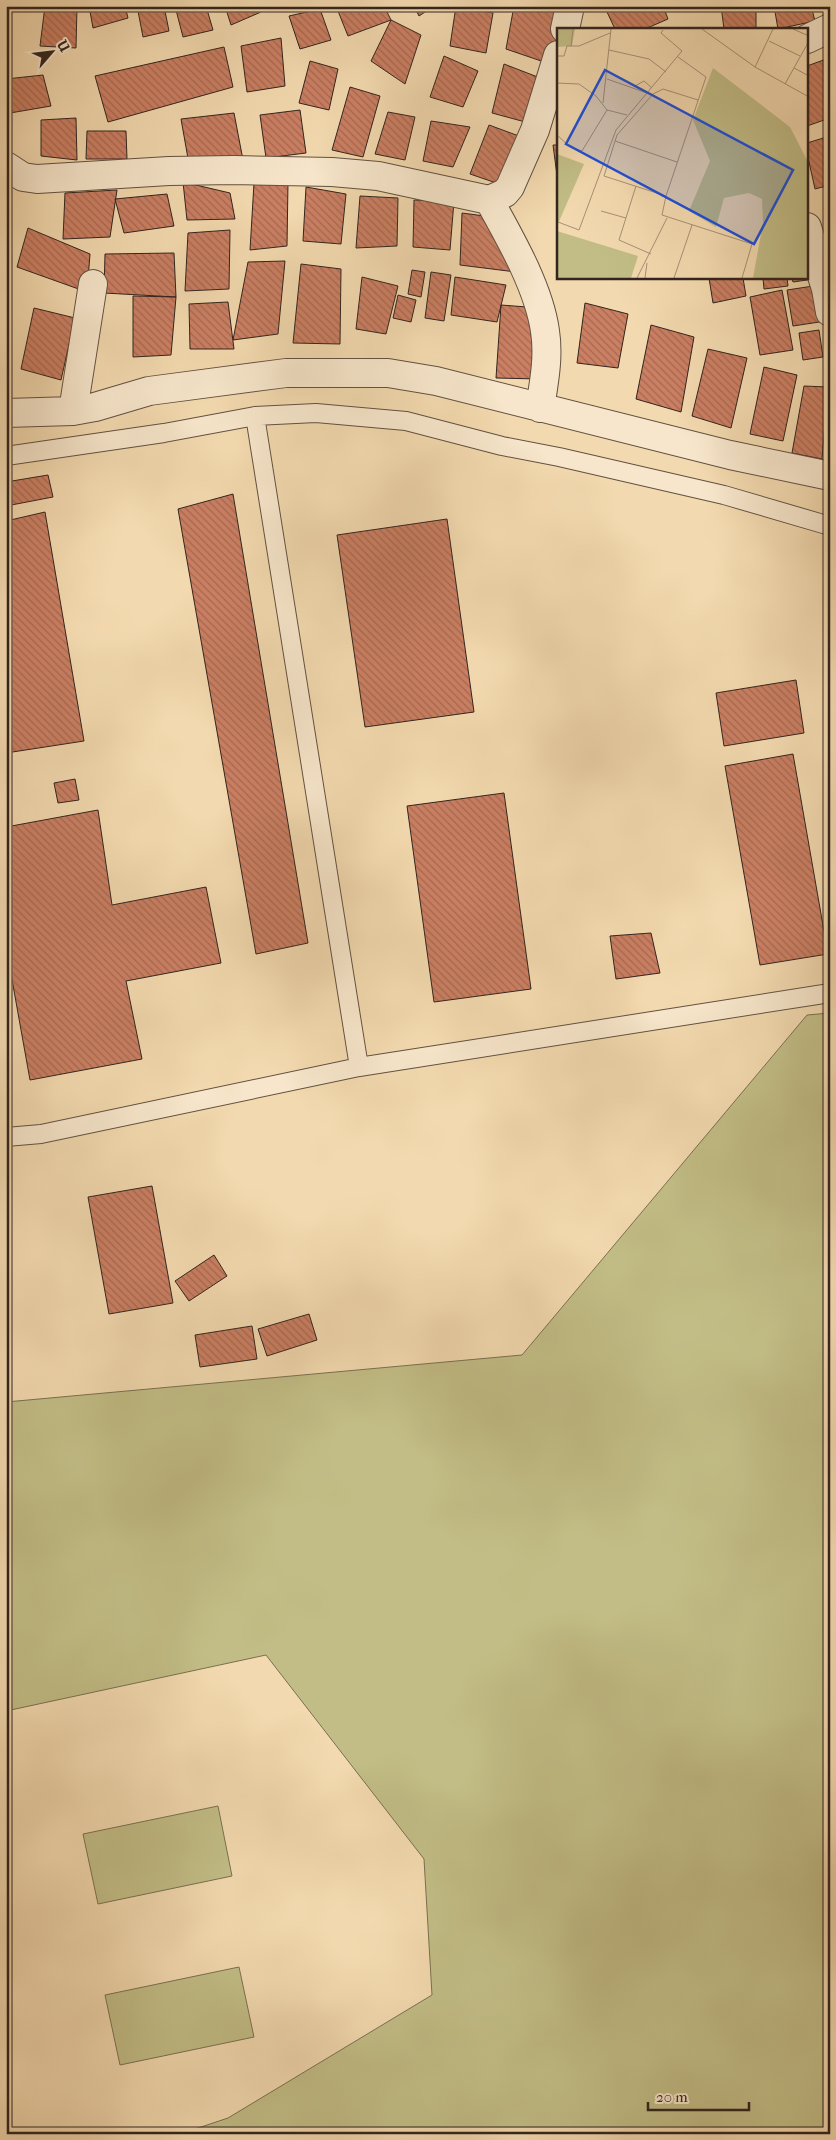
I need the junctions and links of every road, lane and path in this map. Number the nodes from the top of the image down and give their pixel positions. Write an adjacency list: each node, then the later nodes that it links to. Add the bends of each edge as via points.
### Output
1 (570, 6): 2 (street)
2 (565, 28)
3 (830, 28): 4 (street)
4 (808, 39)
5 (557, 61): 6 (street)
6 (547, 128): 8 (street, via 510,187)
7 (6, 166): 8 (street, via 23,176 37,179 169,171 332,172 378,176)
8 (489, 200): 12 (street, via 539,303 547,361)
9 (808, 230): 11 (street)
10 (93, 284): 13 (street)
11 (830, 312)
12 (540, 408): 13 (street, via 436,381 354,371 286,372 238,378 150,391); 17 (street)
13 (73, 411): 14 (street)
14 (6, 413)
15 (255, 416): 16 (lane); 18 (lane, via 316,413 406,421 502,446 724,495); 20 (lane)
16 (6, 456)
17 (830, 476)
18 (830, 526)
19 (830, 993): 20 (lane)
20 (359, 1066): 21 (lane, via 41,1134)
21 (6, 1136)

